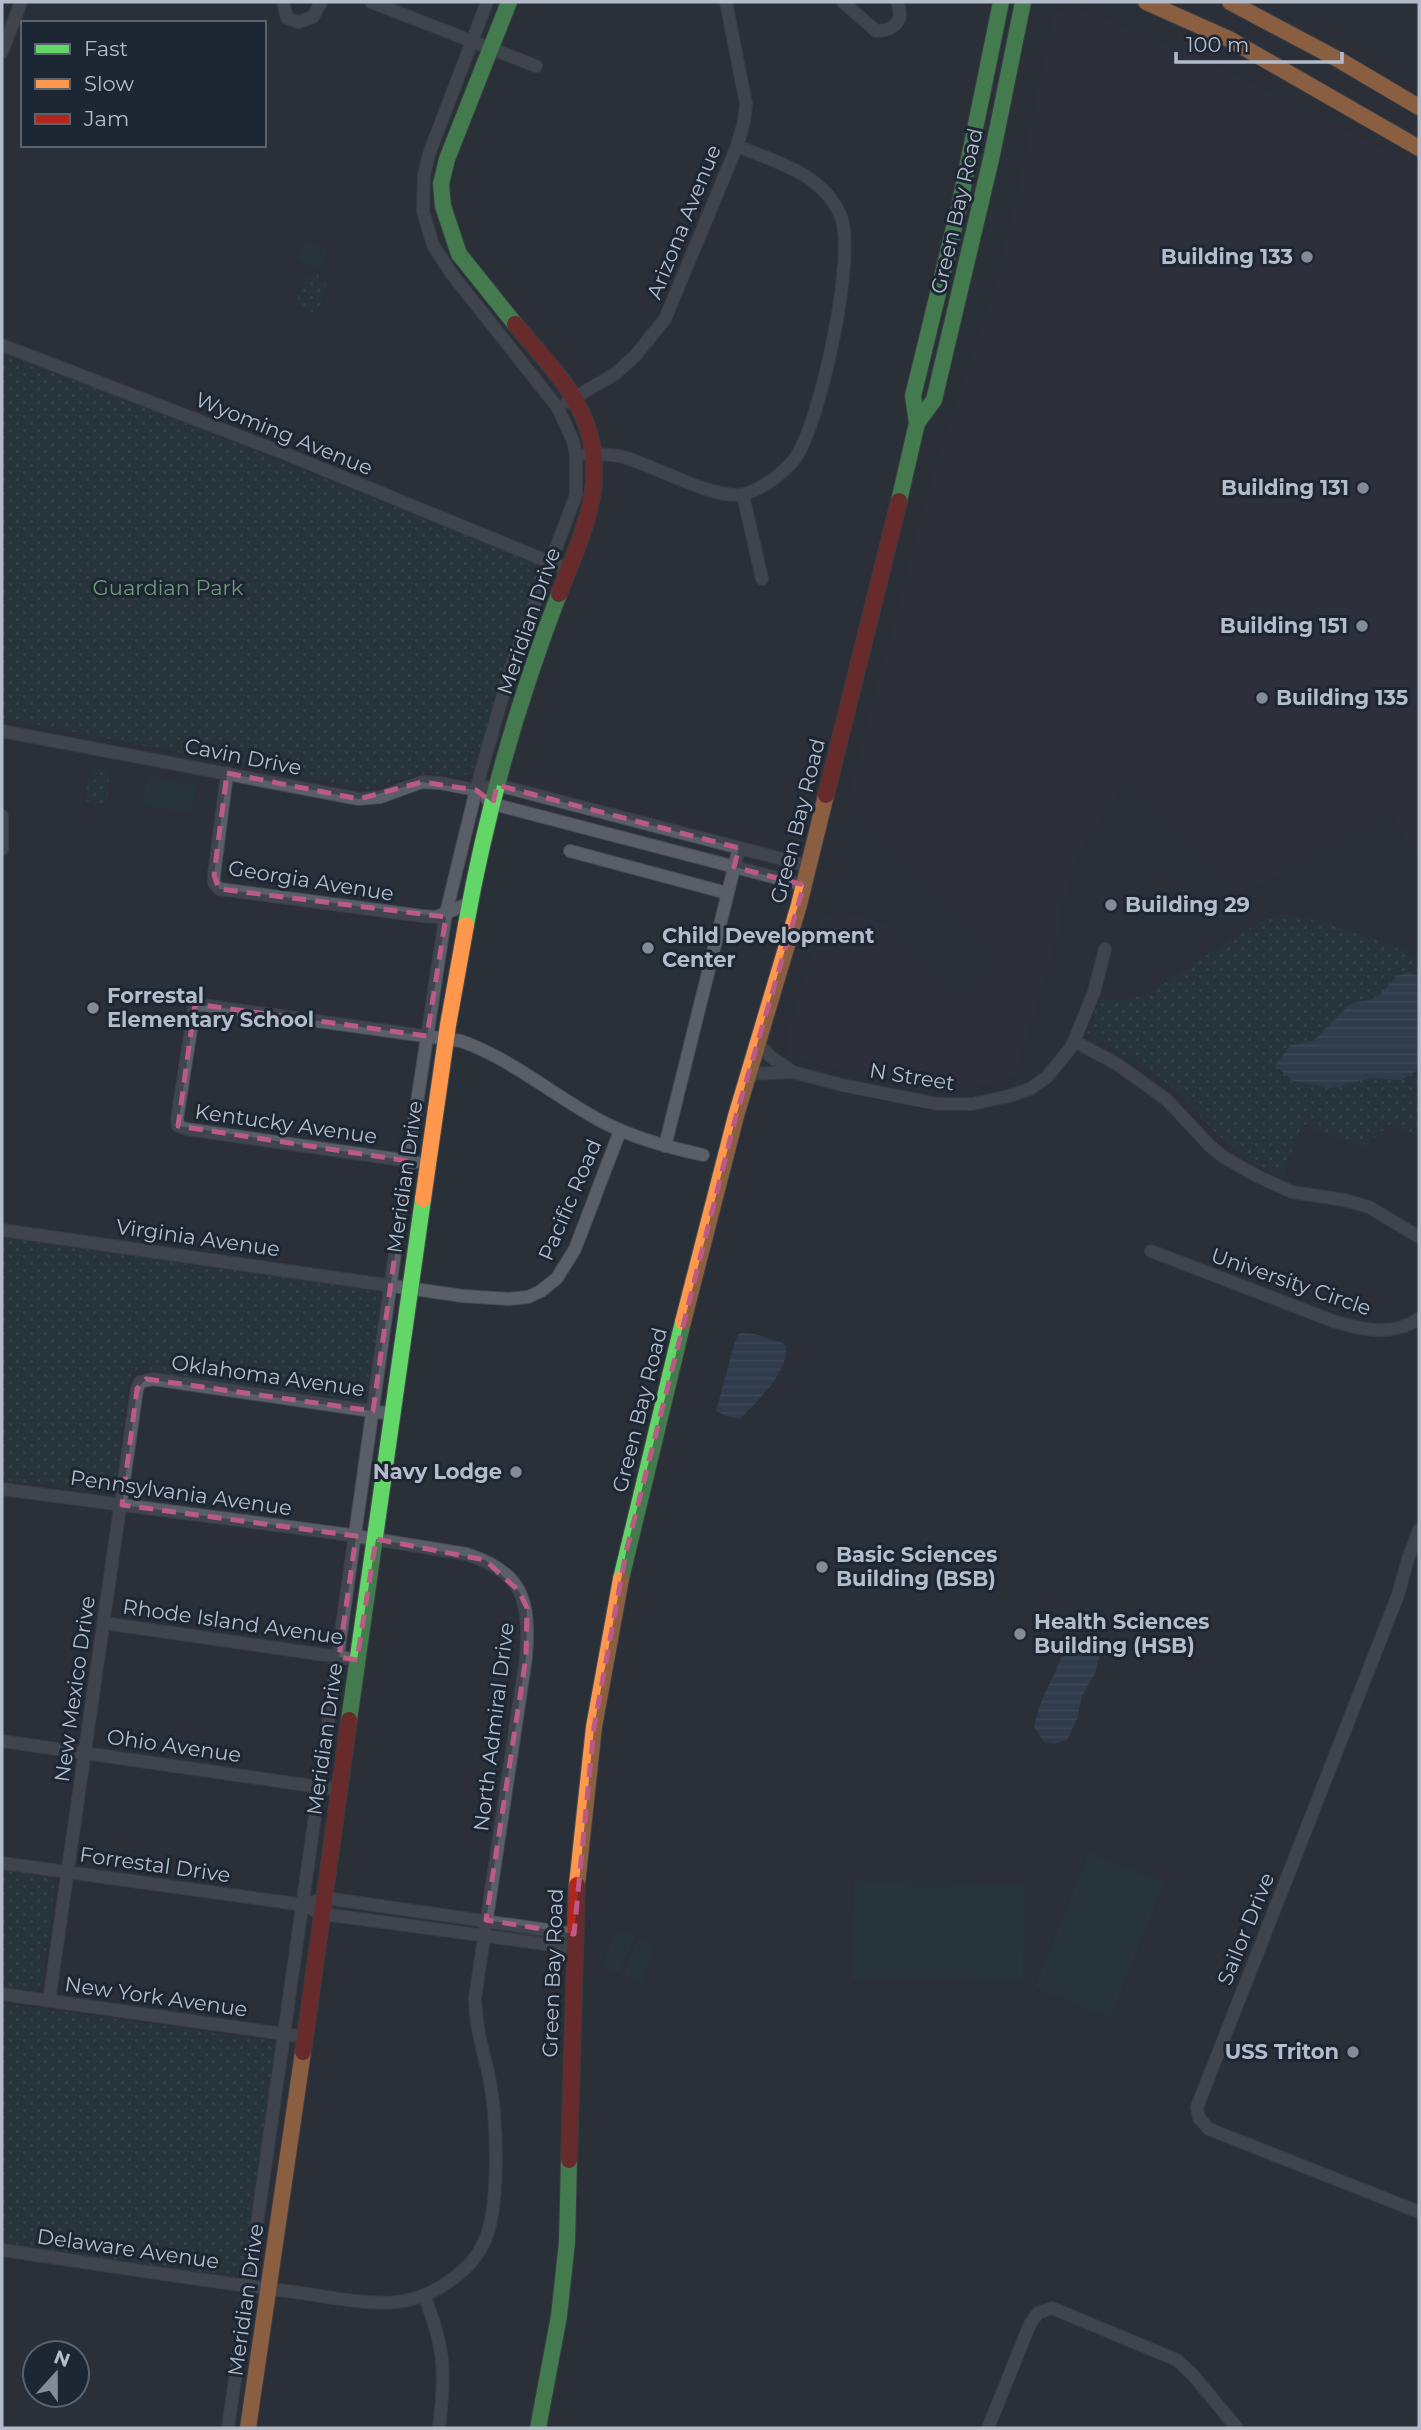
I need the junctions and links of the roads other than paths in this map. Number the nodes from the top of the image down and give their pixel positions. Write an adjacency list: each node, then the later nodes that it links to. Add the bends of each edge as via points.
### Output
1 (21, 2): 16 (street)
2 (283, 2): 3 (street, via 287,18 298,22 313,17)
3 (321, 2)
4 (371, 2): 14 (street)
5 (487, 2): 14 (street, Meridian Drive)
6 (509, 2): 15 (main road, Meridian Drive)
7 (726, 2): 19 (street, Arizona Avenue, via 746,104)
8 (843, 2): 9 (street, via 876,31 886,31 900,21)
9 (897, 2)
10 (1001, 2): 24 (main road, Green Bay Road, via 959,207 913,396)
11 (1023, 2): 24 (main road, Green Bay Road, via 934,400)
12 (1146, 2): 20 (main road, via 1229,39)
13 (1230, 2): 18 (main road)
14 (472, 41): 15 (street); 23 (street, Meridian Drive, via 429,154 423,211 433,245 451,273)
15 (491, 48): 17 (street); 22 (main road, Meridian Drive, via 447,159 441,184 443,206 459,254)
16 (2, 52)
17 (536, 66)
18 (1419, 107)
19 (737, 146): 22 (street, Arizona Avenue, via 665,319 615,374); 27 (street, via 808,176 833,200 846,232 831,356 806,436 785,469)
20 (1419, 148)
21 (2, 345): 28 (street, Wyoming Avenue)
22 (574, 398): 23 (street, Arizona Avenue); 25 (main road, Meridian Drive)
23 (558, 408): 26 (street, Meridian Drive)
24 (917, 423): 40 (main road, Green Bay Road)
25 (595, 454): 26 (street); 27 (street, via 621,456 707,490); 29 (main road, Meridian Drive, via 593,501)
26 (576, 455): 28 (street, Meridian Drive, via 576,495)
27 (743, 495): 30 (street)
28 (550, 562): 29 (street, Wyoming Avenue); 34 (street, Meridian Drive, via 512,664)
29 (569, 570): 33 (main road, Meridian Drive, via 536,655)
30 (762, 579)
31 (2, 731): 32 (street, Cavin Drive)
32 (227, 773): 34 (street, Cavin Drive, via 359,799 380,797 422,782); 45 (street, Georgia Avenue, via 214,875 219,889 422,916)
33 (498, 785): 34 (street, Cavin Drive); 35 (main road, Meridian Drive); 37 (street, Cavin Drive)
34 (476, 790): 35 (street, Cavin Drive); 45 (street, Meridian Drive)
35 (493, 803): 41 (street, Cavin Drive); 44 (main road, Meridian Drive)
36 (2, 816): 38 (street)
37 (739, 848): 40 (street, Cavin Drive); 41 (street)
38 (2, 849)
39 (570, 851): 43 (street)
40 (809, 866): 42 (main road, Green Bay Road)
41 (734, 867): 42 (street, Cavin Drive); 43 (street)
42 (804, 885): 50 (main road, Green Bay Road)
43 (727, 893): 54 (street)
44 (470, 903): 45 (street, Georgia Avenue); 48 (main road, Meridian Drive)
45 (446, 914): 47 (street, Meridian Drive)
46 (1105, 949): 49 (street, N Street)
47 (427, 1036): 48 (street); 56 (street, Meridian Drive); 56 (street, Kentucky Avenue, via 195,1004 177,1119 178,1126 186,1129)
48 (446, 1038): 53 (street, via 498,1057); 57 (main road, Meridian Drive)
49 (1074, 1041): 51 (street, N Street, via 1048,1077 1009,1096 972,1104 938,1104); 59 (street, via 1150,1086 1225,1158 1302,1195 1369,1207)
50 (758, 1044): 51 (street, N Street); 52 (main road, Green Bay Road)
51 (793, 1072): 52 (street, N Street)
52 (749, 1074): 85 (main road, Green Bay Road, via 682,1323 615,1605 588,1780)
53 (620, 1131): 54 (street); 62 (street, Pacific Road, via 575,1249 557,1278 541,1291 508,1299)
54 (665, 1146): 55 (street)
55 (703, 1155)
56 (408, 1161): 57 (street, Kentucky Avenue); 61 (street, Meridian Drive)
57 (428, 1164): 62 (main road, Meridian Drive)
58 (2, 1230): 61 (street, Virginia Avenue)
59 (1419, 1237)
60 (1151, 1251): 63 (street, University Circle, via 1358,1328 1384,1331)
61 (390, 1284): 62 (street, Pacific Road); 65 (street, Meridian Drive)
62 (411, 1287): 66 (main road, Meridian Drive)
63 (1419, 1319)
64 (140, 1382): 65 (street, Oklahoma Avenue, via 153,1379); 68 (street, New Mexico Drive)
65 (373, 1411): 66 (street, Oklahoma Avenue); 70 (street, Meridian Drive)
66 (392, 1414): 71 (main road, Meridian Drive)
67 (2, 1489): 68 (street, Pennsylvania Avenue)
68 (122, 1505): 70 (street, Pennsylvania Avenue); 72 (street, New Mexico Drive)
69 (1419, 1530): 90 (street, Sailor Drive, via 1393,1608 1197,2107 1199,2118 1209,2129)
70 (356, 1536): 71 (street, North Admiral Drive); 73 (street, Meridian Drive)
71 (375, 1539): 74 (main road, Meridian Drive); 83 (street, North Admiral Drive, via 485,1560 506,1573 527,1608 526,1657)
72 (104, 1623): 73 (street, Rhode Island Avenue); 76 (street, New Mexico Drive)
73 (339, 1657): 74 (street, Rhode Island Avenue); 77 (street, Meridian Drive)
74 (357, 1660): 78 (main road, Meridian Drive)
75 (2, 1741): 76 (street, Ohio Avenue)
76 (85, 1753): 77 (street, Ohio Avenue); 80 (street, New Mexico Drive)
77 (320, 1787): 78 (street, Ohio Avenue); 81 (street, Meridian Drive)
78 (340, 1790): 82 (main road, Meridian Drive)
79 (2, 1863): 80 (street, Forrestal Drive)
80 (68, 1872): 81 (street, Forrestal Drive); 87 (street, New Mexico Drive)
81 (303, 1905): 82 (street, Forrestal Drive); 88 (street, Meridian Drive)
82 (325, 1906): 83 (street, Forrestal Drive); 84 (street, Forrestal Drive); 89 (main road, Meridian Drive)
83 (486, 1920): 84 (street, North Admiral Drive); 85 (street, Forrestal Drive)
84 (483, 1936): 85 (street, Forrestal Drive); 94 (street, North Admiral Drive, via 475,2011 493,2114 491,2212 486,2237 461,2273)
85 (574, 1941): 98 (main road, Green Bay Road, via 567,2242)
86 (2, 1994): 87 (street, New York Avenue)
87 (50, 2001): 88 (street, New York Avenue)
88 (286, 2035): 89 (street, New York Avenue); 92 (street, Meridian Drive)
89 (304, 2037): 93 (main road, Meridian Drive)
90 (1419, 2212)
91 (2, 2250): 92 (street, Delaware Avenue)
92 (248, 2287): 93 (street, Delaware Avenue); 95 (street, Meridian Drive)
93 (269, 2289): 94 (street, Delaware Avenue, via 376,2302); 96 (main road, Meridian Drive)
94 (424, 2295): 97 (street, via 444,2362)
95 (228, 2428)
96 (248, 2428)
97 (439, 2428)
98 (538, 2428)
99 (988, 2428): 100 (street, via 1030,2324 1038,2313 1052,2308 1177,2360)
100 (1237, 2428)

